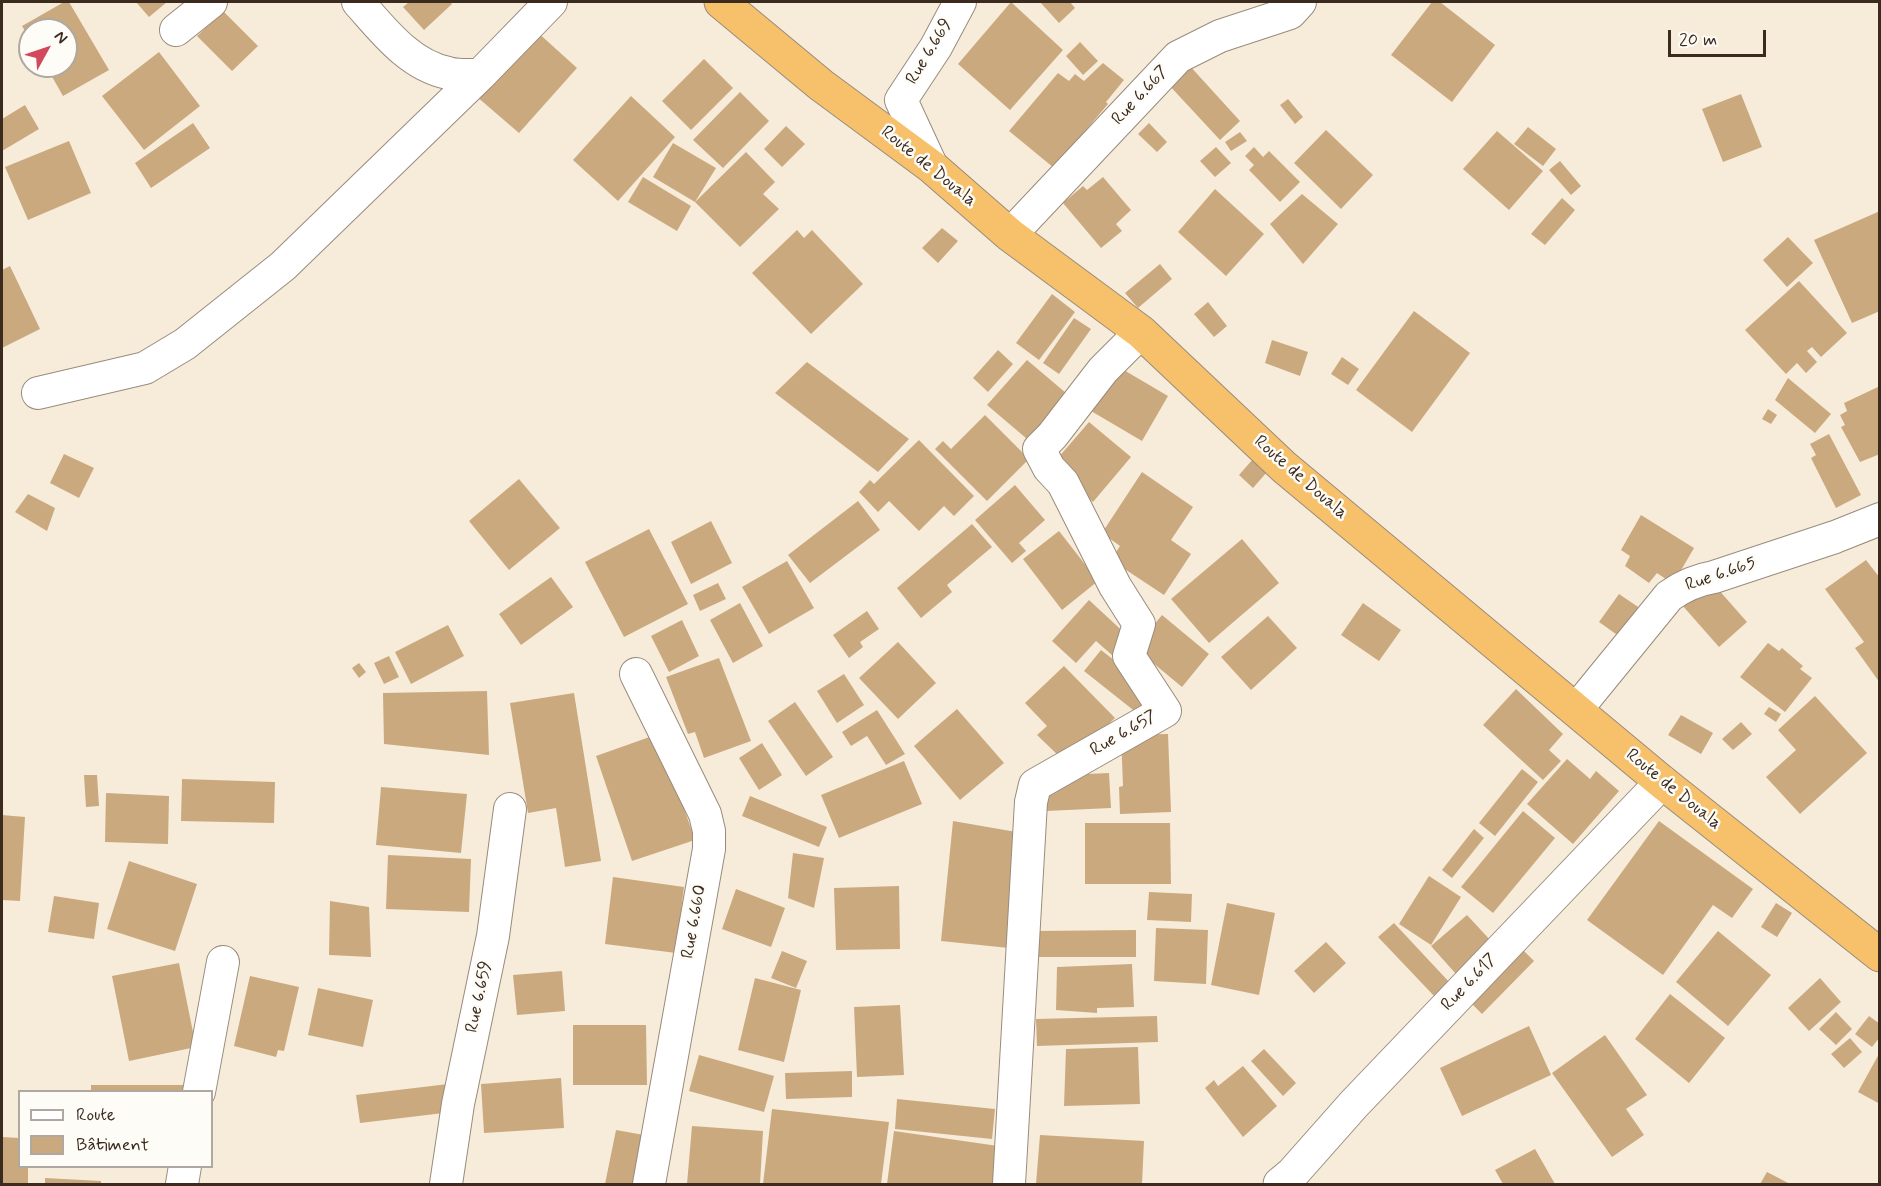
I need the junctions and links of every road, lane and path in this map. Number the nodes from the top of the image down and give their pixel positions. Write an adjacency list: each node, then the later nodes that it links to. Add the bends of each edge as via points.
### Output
1 (211, 2): 8 (street)
2 (358, 2): 10 (street, via 390,38 426,67 449,74)
3 (551, 2): 10 (street)
4 (721, 2): 11 (highway, Route de Douala, via 822,85)
5 (960, 2): 9 (street, Rue 6.669)
6 (985, 2): 9 (street)
7 (1300, 2): 12 (street, Rue 6.667, via 1290,13 1220,36 1178,57)
8 (176, 30)
9 (936, 47): 11 (street, Rue 6.669, via 901,100)
10 (480, 75): 14 (street, via 283,266 185,344 145,368)
11 (932, 167): 12 (highway, Route de Douala)
12 (1010, 235): 13 (highway, Route de Douala)
13 (1141, 332): 17 (highway, Route de Douala, via 1284,467); 27 (street, Rue 6.657, via 1103,370 1039,449 1063,483 1139,624 1129,656 1165,711 1035,785)
14 (38, 393)
15 (1880, 519): 17 (street, Rue 6.665, via 1697,580 1668,596)
16 (636, 674): 26 (street, Rue 6.660, via 705,814 709,831 709,849)
17 (1576, 710): 18 (highway, Route de Douala)
18 (1662, 782): 20 (highway, Route de Douala); 28 (street, Rue 6.617)
19 (510, 809): 25 (street, Rue 6.659, via 493,936 458,1104)
20 (1880, 955)
21 (223, 962): 22 (street)
22 (199, 1090)
23 (185, 1168): 24 (street)
24 (182, 1185)
25 (446, 1185)
26 (649, 1185)
27 (1009, 1185)
28 (1280, 1185)

